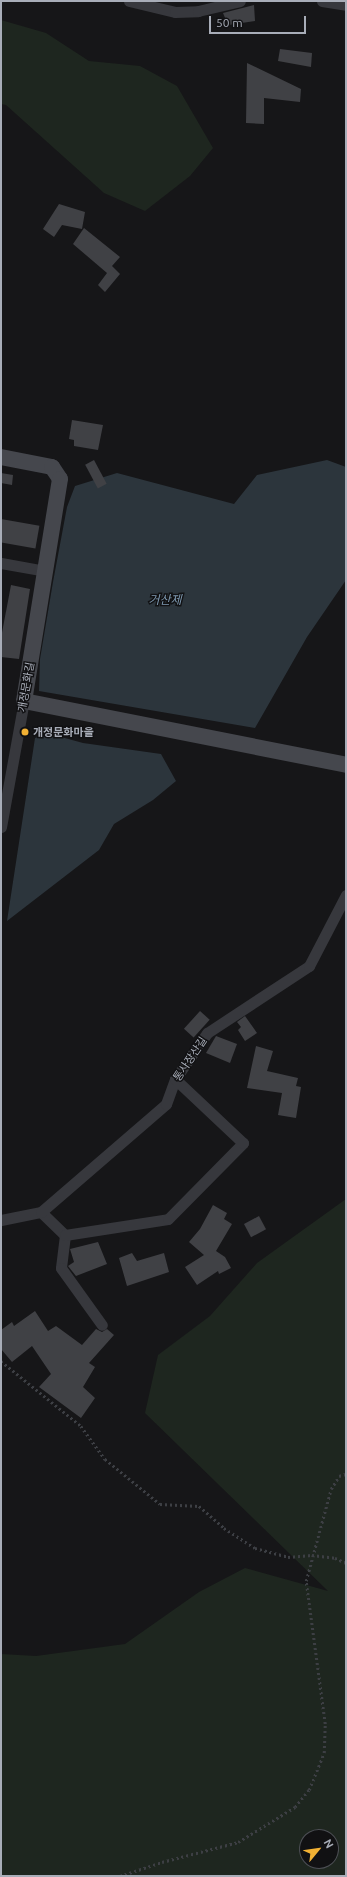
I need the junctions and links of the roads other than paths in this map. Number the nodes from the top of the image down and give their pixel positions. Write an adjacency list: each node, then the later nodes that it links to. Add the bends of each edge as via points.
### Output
1 (128, 1): 2 (street, via 175,12 198,11)
2 (240, 1)
3 (322, 1): 4 (street)
4 (346, 5)
5 (1, 457): 7 (street, 개정문화길, via 52,467 60,479)
6 (1, 563): 7 (street)
7 (46, 571): 8 (street, 개정문화길)
8 (24, 701): 9 (street); 10 (street, 개정문화길)
9 (346, 765)
10 (1, 827)
11 (346, 895): 12 (street, 통사장산길, via 309,966 207,1033)
12 (175, 1079): 13 (street, 통사장산길, via 166,1104); 15 (street, via 243,1143 168,1219)
13 (41, 1212): 14 (street, 통사장산길); 15 (street)
14 (1, 1220)
15 (65, 1235): 16 (street, via 61,1268)
16 (102, 1325)

